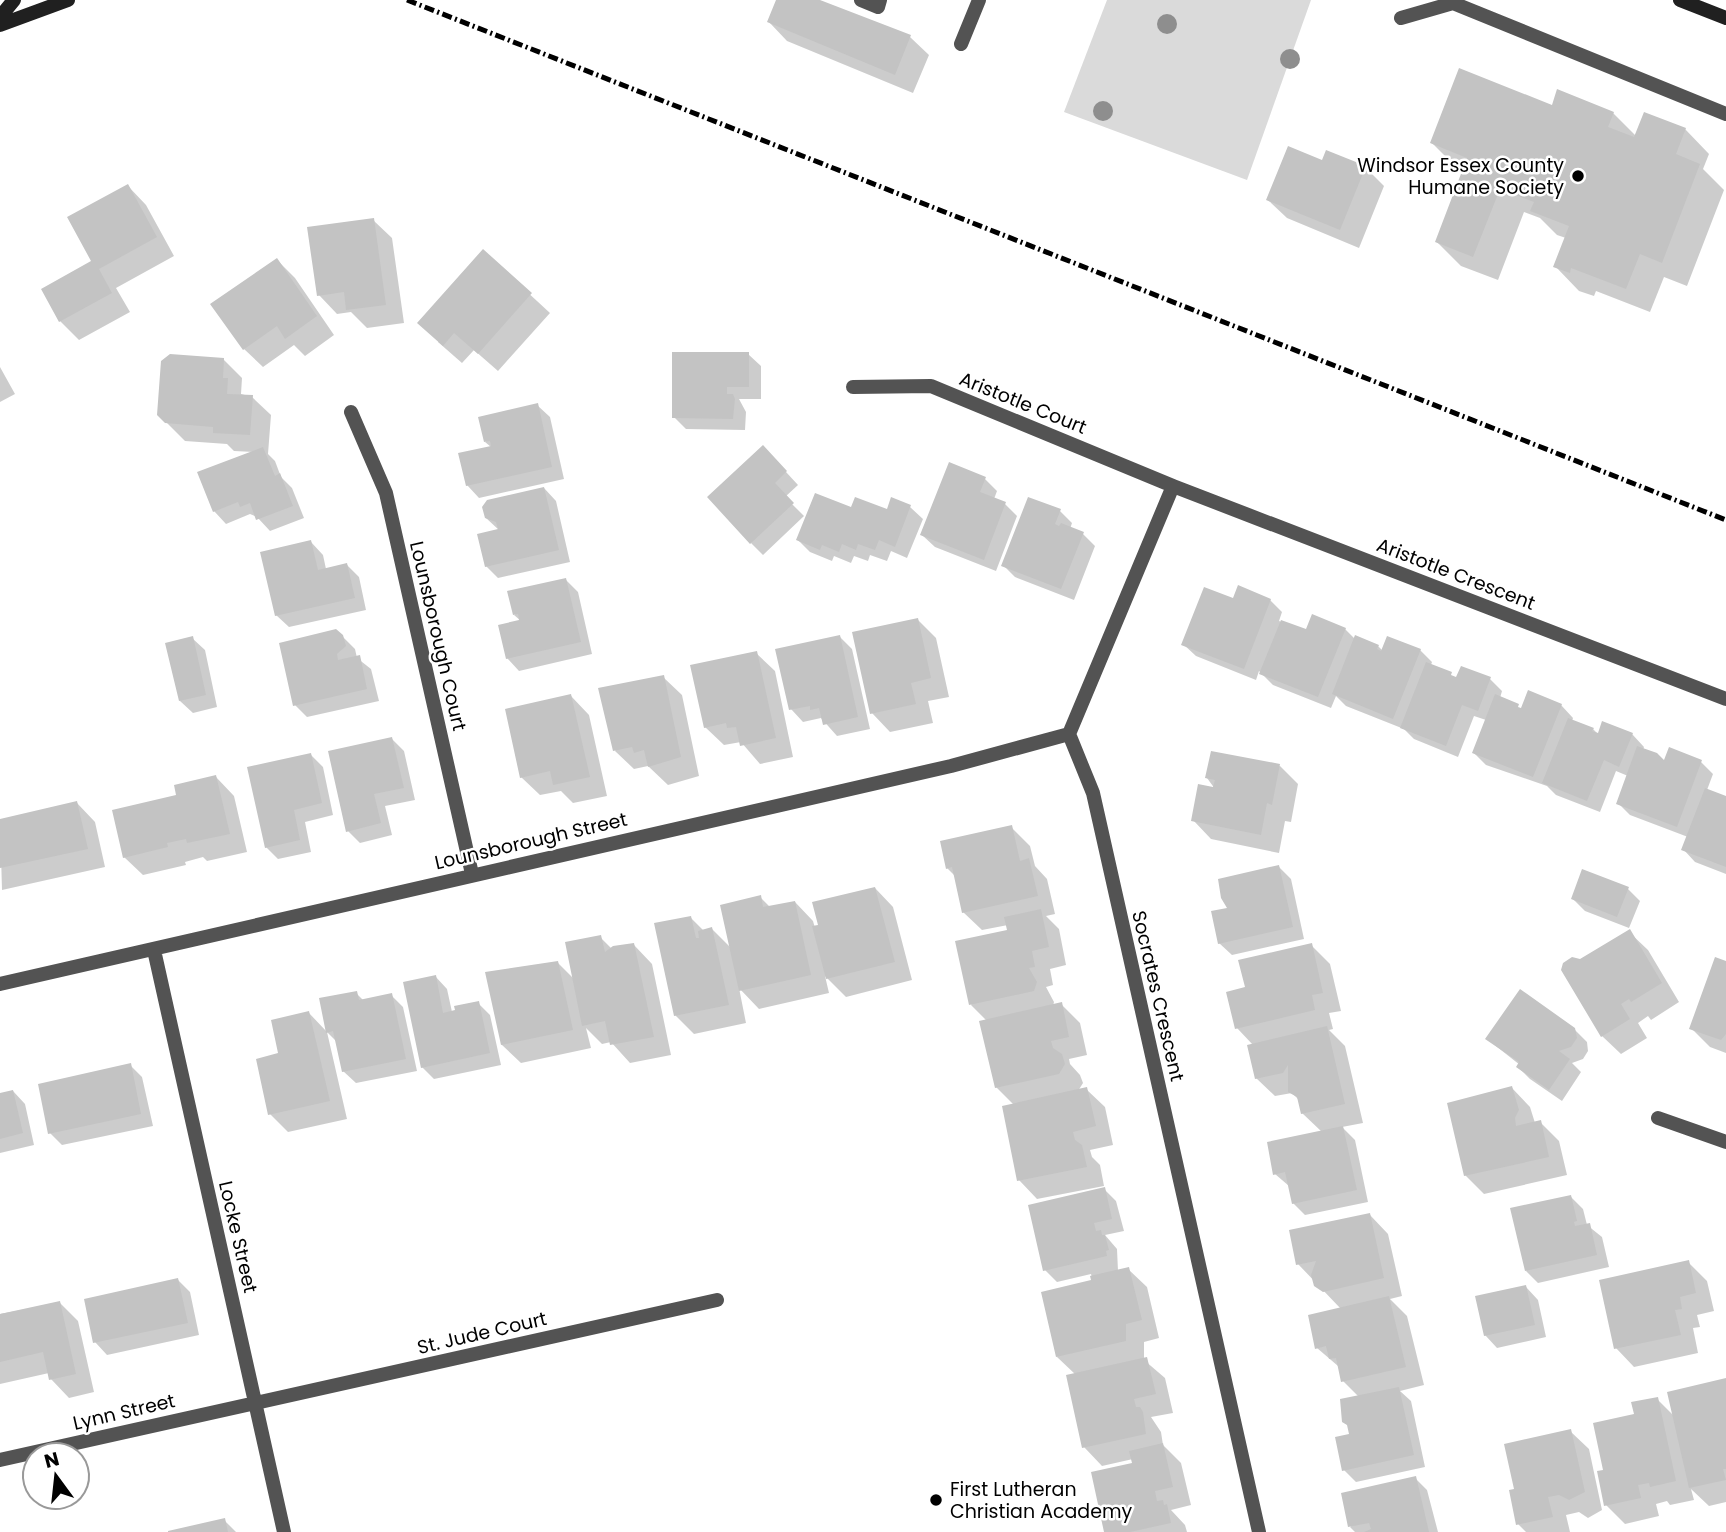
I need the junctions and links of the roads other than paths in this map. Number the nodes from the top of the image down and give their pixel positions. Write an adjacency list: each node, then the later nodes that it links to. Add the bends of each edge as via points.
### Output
1 (14, 0): 8 (main road)
2 (68, 0): 11 (main road)
3 (861, 0): 4 (street, via 878,7)
4 (880, 0)
5 (979, 0): 12 (street)
6 (1680, 0): 10 (main road)
7 (1453, 1): 9 (street); 13 (street)
8 (0, 17)
9 (1401, 18)
10 (1726, 18)
11 (0, 24)
12 (961, 44)
13 (1726, 114)
14 (853, 387): 16 (street, Aristotle Court, via 931,386)
15 (352, 412): 19 (street, Lounsborough Court, via 386,494)
16 (1173, 486): 17 (street, Aristotle Crescent); 18 (street)
17 (1726, 699)
18 (1069, 734): 19 (street, Lounsborough Street, via 951,766); 28 (street, Socrates Crescent, via 1093,793)
19 (472, 874): 20 (street, Lounsborough Street)
20 (154, 950): 21 (street, Lounsborough Street); 25 (street, Locke Street)
21 (0, 984)
22 (1658, 1118): 23 (street)
23 (1726, 1142)
24 (717, 1300): 25 (street, St. Jude Court)
25 (256, 1403): 26 (street, Lynn Street); 27 (street, Locke Street)
26 (0, 1460)
27 (284, 1532)
28 (1259, 1532)

